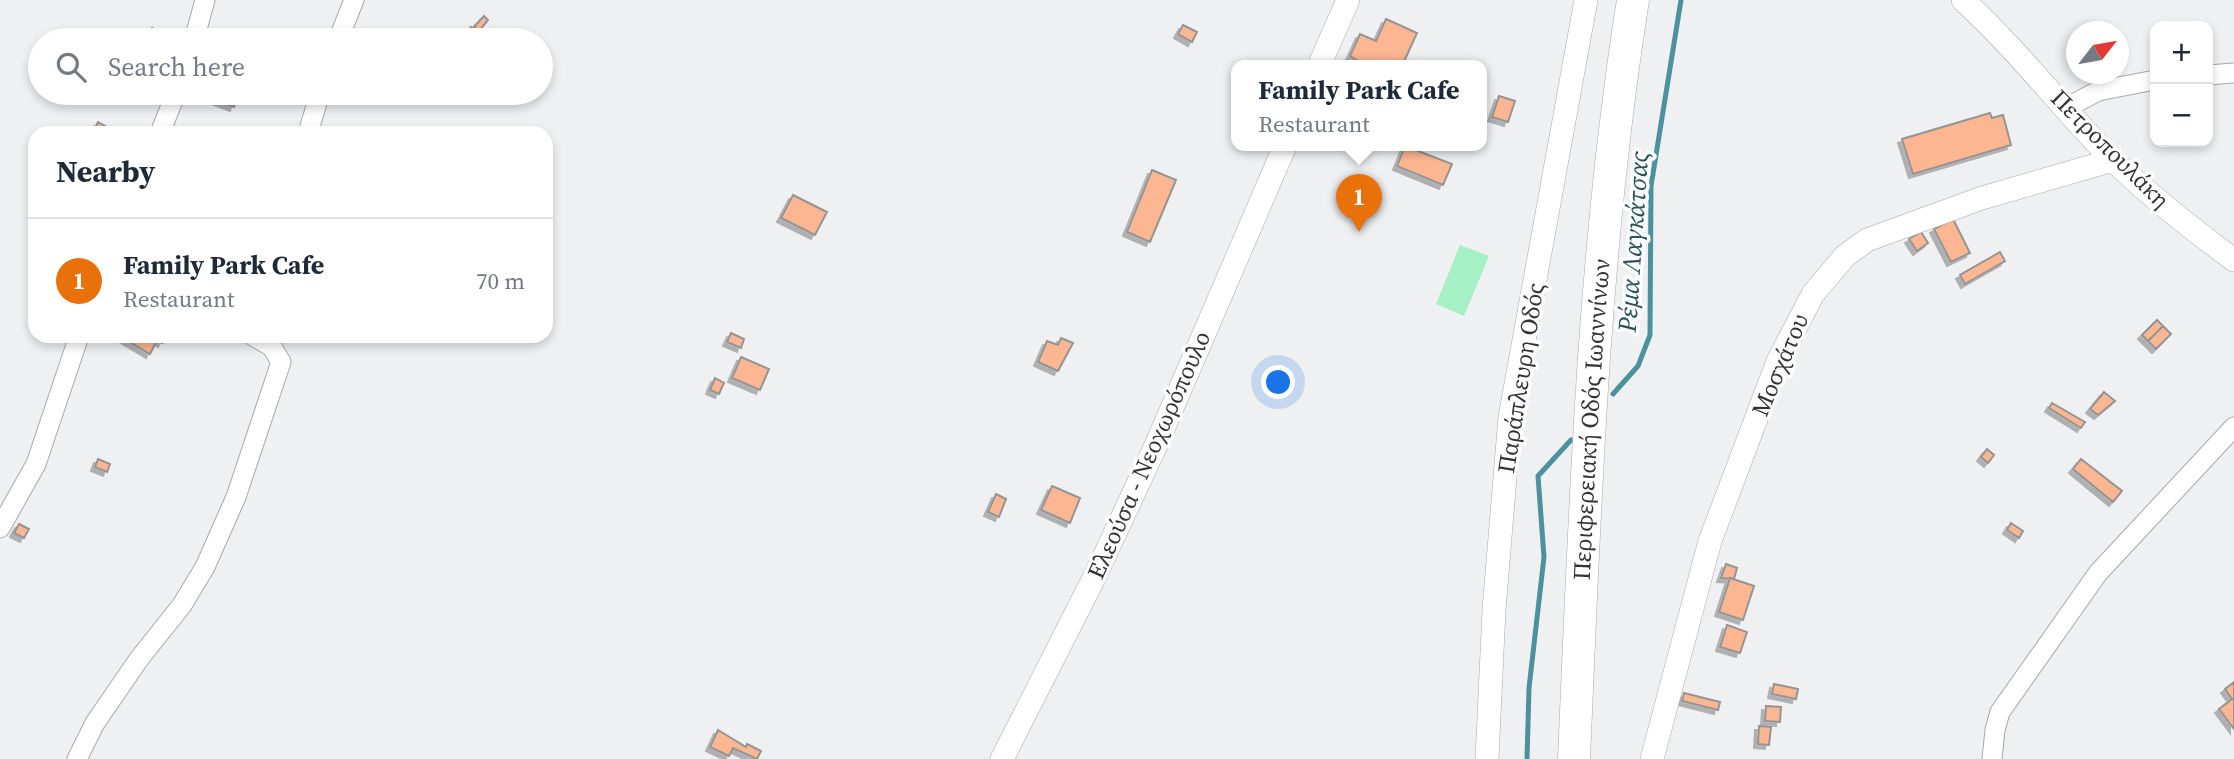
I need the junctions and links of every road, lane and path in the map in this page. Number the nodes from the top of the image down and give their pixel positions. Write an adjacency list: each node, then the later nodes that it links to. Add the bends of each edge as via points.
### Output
1 (205, 0): 7 (street)
2 (354, 0): 8 (street)
3 (1348, 0): 9 (street)
4 (1586, 0): 27 (street, Παράπλευρη Οδός, via 1510,417)
5 (1633, 0): 28 (highway, Περιφερειακή Οδός Ιωαννίνων, via 1596,299)
6 (1963, 0): 15 (street, Πετροπουλάκη)
7 (197, 28)
8 (343, 28)
9 (1322, 60)
10 (2234, 73): 11 (street)
11 (2213, 75)
12 (2150, 81): 15 (street, via 2098,91)
13 (171, 105): 16 (street)
14 (317, 105): 17 (street)
15 (2066, 108): 19 (street, Πετροπουλάκη)
16 (163, 126)
17 (311, 126)
18 (1282, 151): 26 (street, Ελεούσα - Νεοχωρόπουλο, via 1157,443)
19 (2113, 160): 20 (street, Πετροπουλάκη); 29 (street, Μοσχάτου, via 1982,198 1867,240 1845,256 1813,294 1775,369 1710,541)
20 (2234, 260)
21 (77, 343): 24 (street, via 36,464)
22 (264, 343): 25 (street, via 281,362 236,497 205,567 95,723)
23 (2234, 427): 30 (street, via 2113,556 2073,606 2000,712)
24 (0, 527)
25 (77, 759)
26 (1002, 759)
27 (1487, 759)
28 (1574, 759)
29 (1652, 759)
30 (1992, 759)

